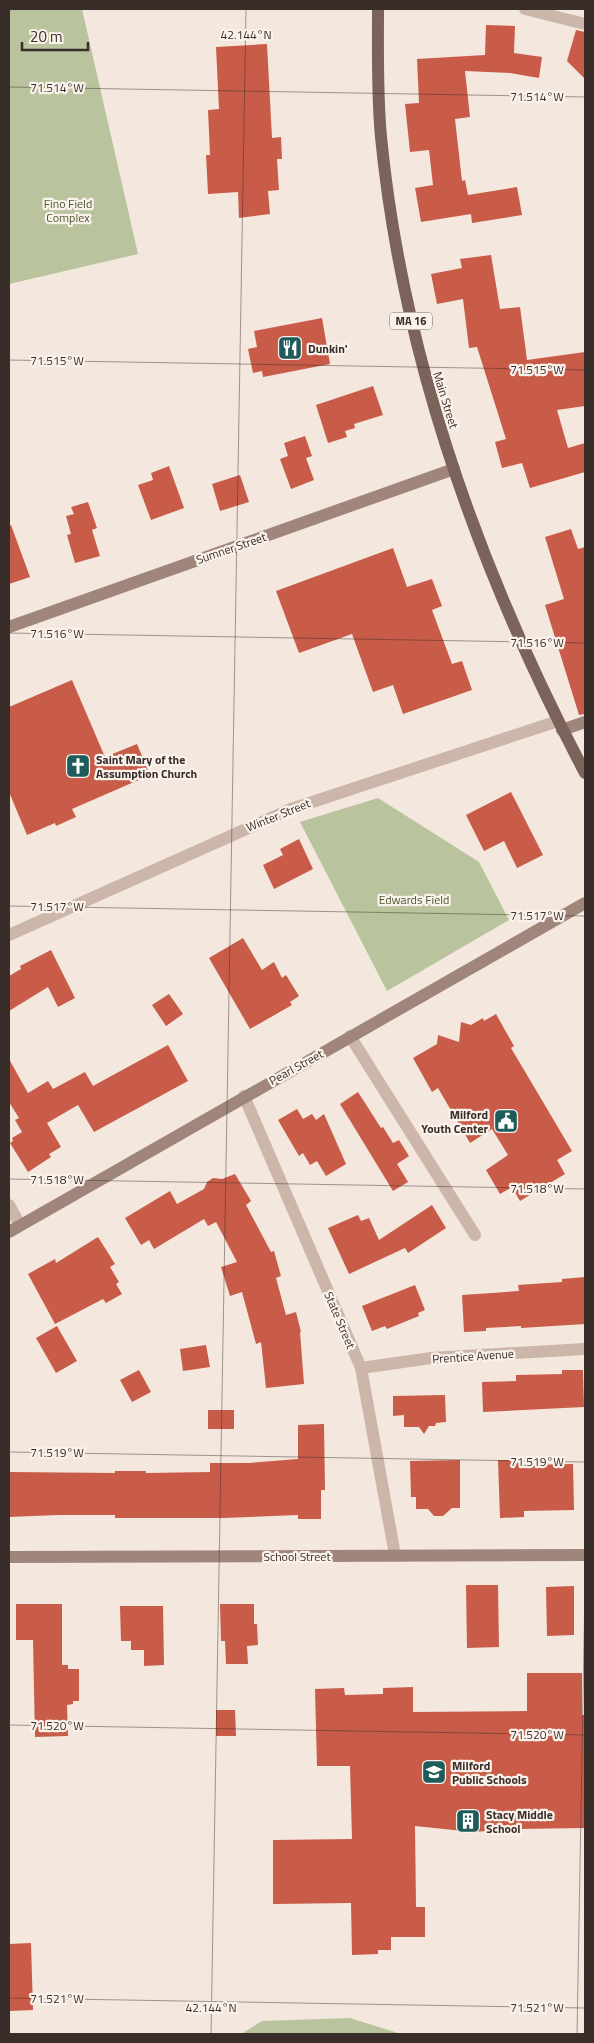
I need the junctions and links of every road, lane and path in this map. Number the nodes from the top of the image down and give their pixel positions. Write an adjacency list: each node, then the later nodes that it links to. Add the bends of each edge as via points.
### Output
1 (378, 9): 4 (main road, Main Street / MA 16, via 380,118 393,228 418,352)
2 (525, 9): 3 (street)
3 (585, 24)
4 (454, 469): 5 (main road, Sumner Street); 7 (main road, Main Street / MA 16, via 501,593)
5 (9, 627)
6 (585, 722): 7 (main road)
7 (560, 726): 8 (main road, Main Street / MA 16); 10 (street, Winter Street, via 291,809)
8 (585, 773)
9 (585, 904): 11 (main road, Pearl Street)
10 (9, 936)
11 (350, 1036): 12 (main road, Pearl Street); 15 (street)
12 (244, 1096): 14 (main road, Pearl Street); 17 (street, State Street)
13 (9, 1205): 14 (street)
14 (14, 1228)
15 (475, 1235)
16 (585, 1349): 17 (street, Prentice Avenue, via 431,1358)
17 (361, 1368): 18 (street, State Street)
18 (395, 1555): 19 (main road, School Street); 20 (main road, School Street)
19 (585, 1555)
20 (9, 1557)

